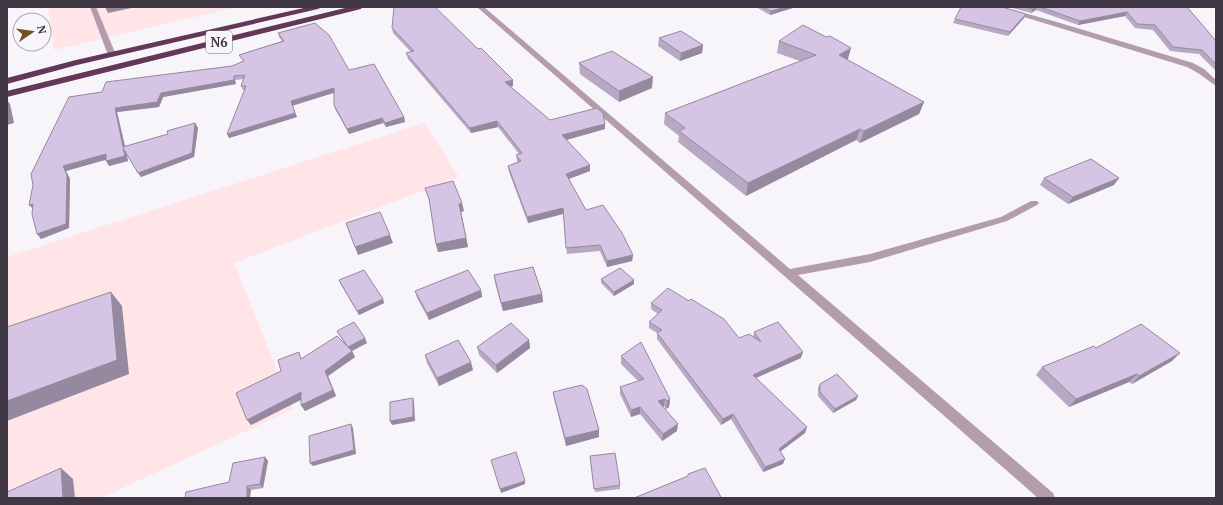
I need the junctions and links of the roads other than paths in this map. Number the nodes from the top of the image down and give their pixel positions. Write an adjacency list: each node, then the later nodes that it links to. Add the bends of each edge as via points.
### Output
1 (94, 7): 6 (street)
2 (318, 7): 6 (highway, N6)
3 (358, 7): 9 (highway, N6)
4 (480, 7): 11 (street)
5 (995, 7): 8 (street, via 1190,65)
6 (112, 55): 7 (highway, N6)
7 (7, 81)
8 (1216, 84)
9 (7, 94)
10 (1034, 203): 11 (street, via 1004,219 870,258)
11 (789, 273): 12 (street)
12 (1048, 498)

